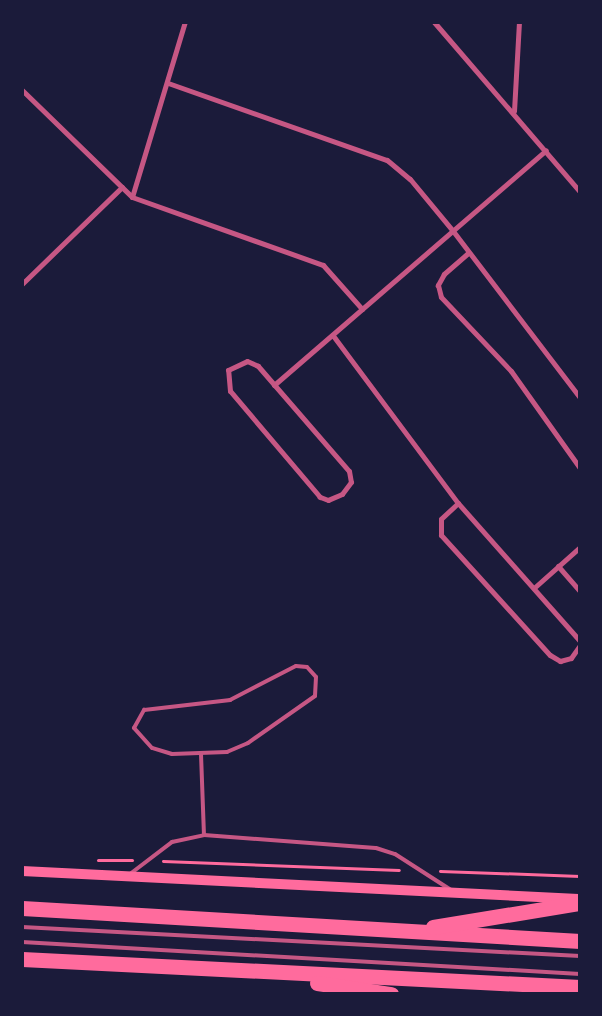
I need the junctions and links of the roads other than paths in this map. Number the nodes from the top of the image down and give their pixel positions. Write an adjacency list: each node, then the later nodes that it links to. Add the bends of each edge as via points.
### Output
1 (185, 22): 4 (street)
2 (434, 22): 6 (street)
3 (519, 22): 6 (street)
4 (168, 83): 10 (street); 11 (street, via 387,160 410,179)
5 (22, 90): 8 (street)
6 (514, 112): 7 (street)
7 (546, 150): 9 (street); 11 (street)
8 (122, 187): 10 (street); 15 (street)
9 (580, 192)
10 (132, 197): 16 (street, via 323,265)
11 (453, 231): 14 (street); 16 (street)
12 (22, 248): 13 (lane)
13 (22, 253)
14 (468, 253): 19 (street); 20 (street, via 444,274 438,285 442,297 511,371)
15 (22, 284)
16 (362, 310): 17 (street)
17 (333, 335): 18 (street); 21 (street)
18 (274, 385): 18 (street, via 349,471 351,482 342,494 328,500 320,497 230,392 228,370 248,361 258,366)
19 (580, 398)
20 (580, 468)
21 (458, 503): 24 (street); 27 (street, via 441,519 441,535 550,655 560,661 571,658)
22 (580, 547): 23 (street)
23 (558, 566): 24 (street); 25 (street)
24 (535, 587): 26 (street)
25 (580, 591)
26 (580, 641)
27 (580, 646)
28 (201, 754): 28 (lane, via 152,748 134,728 136,718 144,710 230,700 296,666 307,667 316,678 314,696 248,743 227,752); 29 (lane)
29 (204, 835): 31 (lane, via 172,842); 32 (lane, via 376,848)
30 (22, 872): 31 (main road)
31 (130, 874): 32 (main road)
32 (455, 892): 33 (main road)
33 (580, 899)
34 (580, 903): 37 (highway)
35 (22, 908): 37 (highway)
36 (22, 927): 40 (lane)
37 (403, 932): 38 (highway)
38 (580, 941)
39 (22, 942): 43 (lane)
40 (580, 956)
41 (22, 959): 42 (highway)
42 (227, 970): 44 (highway); 45 (highway)
43 (580, 974)
44 (580, 987)
45 (391, 994)

